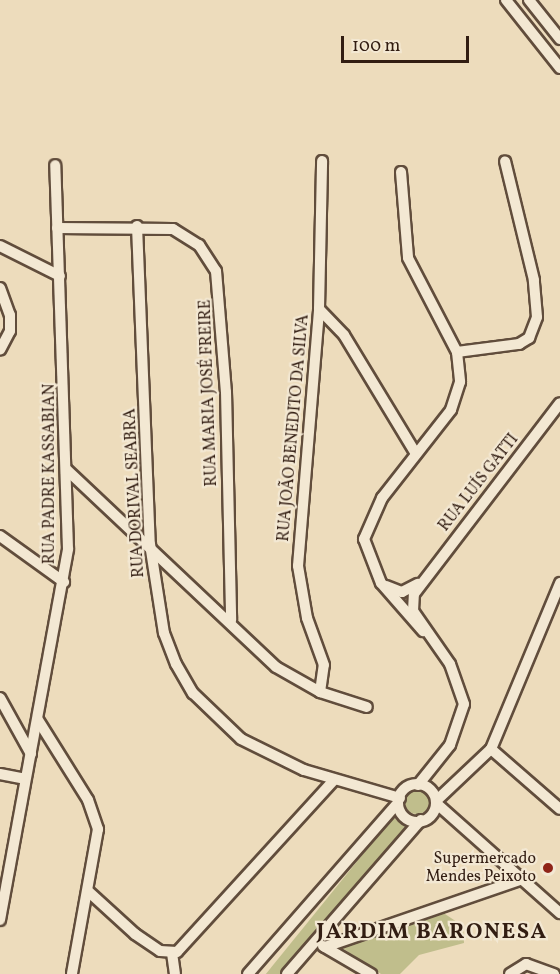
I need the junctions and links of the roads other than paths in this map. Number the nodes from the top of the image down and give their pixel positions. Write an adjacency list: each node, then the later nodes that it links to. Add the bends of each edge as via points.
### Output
1 (506, 0): 4 (street)
2 (529, 0): 3 (street)
3 (560, 39)
4 (560, 68)
5 (322, 161): 14 (street, RUA JOÃO BENEDITO DA SILVA)
6 (505, 161): 16 (street, via 534,280 537,317 528,338 519,344)
7 (55, 165): 10 (street, RUA PADRE KASSABIAN)
8 (401, 172): 16 (street, via 408,258)
9 (137, 226): 10 (street, RUA MARIA JOSÉ FREIRE); 21 (street, RUA DORIVAL SEABRA); 26 (street, RUA MARIA JOSÉ FREIRE, via 162,226 187,235 209,258 220,288)
10 (57, 228): 12 (street, RUA PADRE KASSABIAN)
11 (0, 246): 12 (street)
12 (60, 276): 19 (street, RUA PADRE KASSABIAN)
13 (0, 288): 15 (street, via 10,315 10,331)
14 (319, 309): 18 (street, via 344,335); 28 (street, RUA JOÃO BENEDITO DA SILVA, via 298,566 304,608 324,665)
15 (0, 350)
16 (457, 352): 18 (street, via 458,394)
17 (560, 403): 24 (street, RUA LUÍS GATTI)
18 (416, 454): 23 (street, via 365,530 369,559)
19 (67, 470): 21 (street); 22 (street, RUA PADRE KASSABIAN)
20 (0, 536): 22 (street)
21 (150, 544): 26 (street); 36 (street, RUA DORIVAL SEABRA, via 164,633 193,693 241,739)
22 (64, 582): 31 (street, RUA PADRE KASSABIAN)
23 (381, 582): 24 (street, via 402,592); 27 (street)
24 (420, 582): 27 (street, RUA LUÍS GATTI, via 412,606)
25 (560, 583): 32 (street)
26 (231, 621): 28 (street, via 276,667)
27 (423, 631): 37 (street, RUA LUÍS GATTI, via 450,664 464,704 450,745)
28 (320, 692): 30 (street)
29 (0, 698): 33 (street)
30 (367, 706)
31 (38, 720): 33 (street, RUA PADRE KASSABIAN); 43 (street, via 94,814 98,829)
32 (491, 749): 38 (street); 40 (street)
33 (31, 754): 35 (street, RUA PADRE KASSABIAN)
34 (0, 774): 35 (street)
35 (25, 779): 45 (street, RUA PADRE KASSABIAN)
36 (334, 780): 39 (street, RUA DORIVAL SEABRA); 47 (street, via 189,944)
37 (418, 785): 38 (street, via 430,787); 39 (street)
38 (437, 801): 41 (street); 42 (street)
39 (398, 802): 41 (street, via 404,818); 50 (street)
40 (560, 809)
41 (420, 820): 46 (street)
42 (523, 879): 44 (street); 46 (street)
43 (89, 892): 47 (street, via 135,934); 48 (street)
44 (560, 913)
45 (0, 920)
46 (320, 944): 51 (street); 52 (street)
47 (172, 953): 49 (street)
48 (72, 974)
49 (175, 974)
50 (248, 974)
51 (287, 974)
52 (371, 974)
53 (510, 974): 54 (street, via 526,964)
54 (554, 974)

